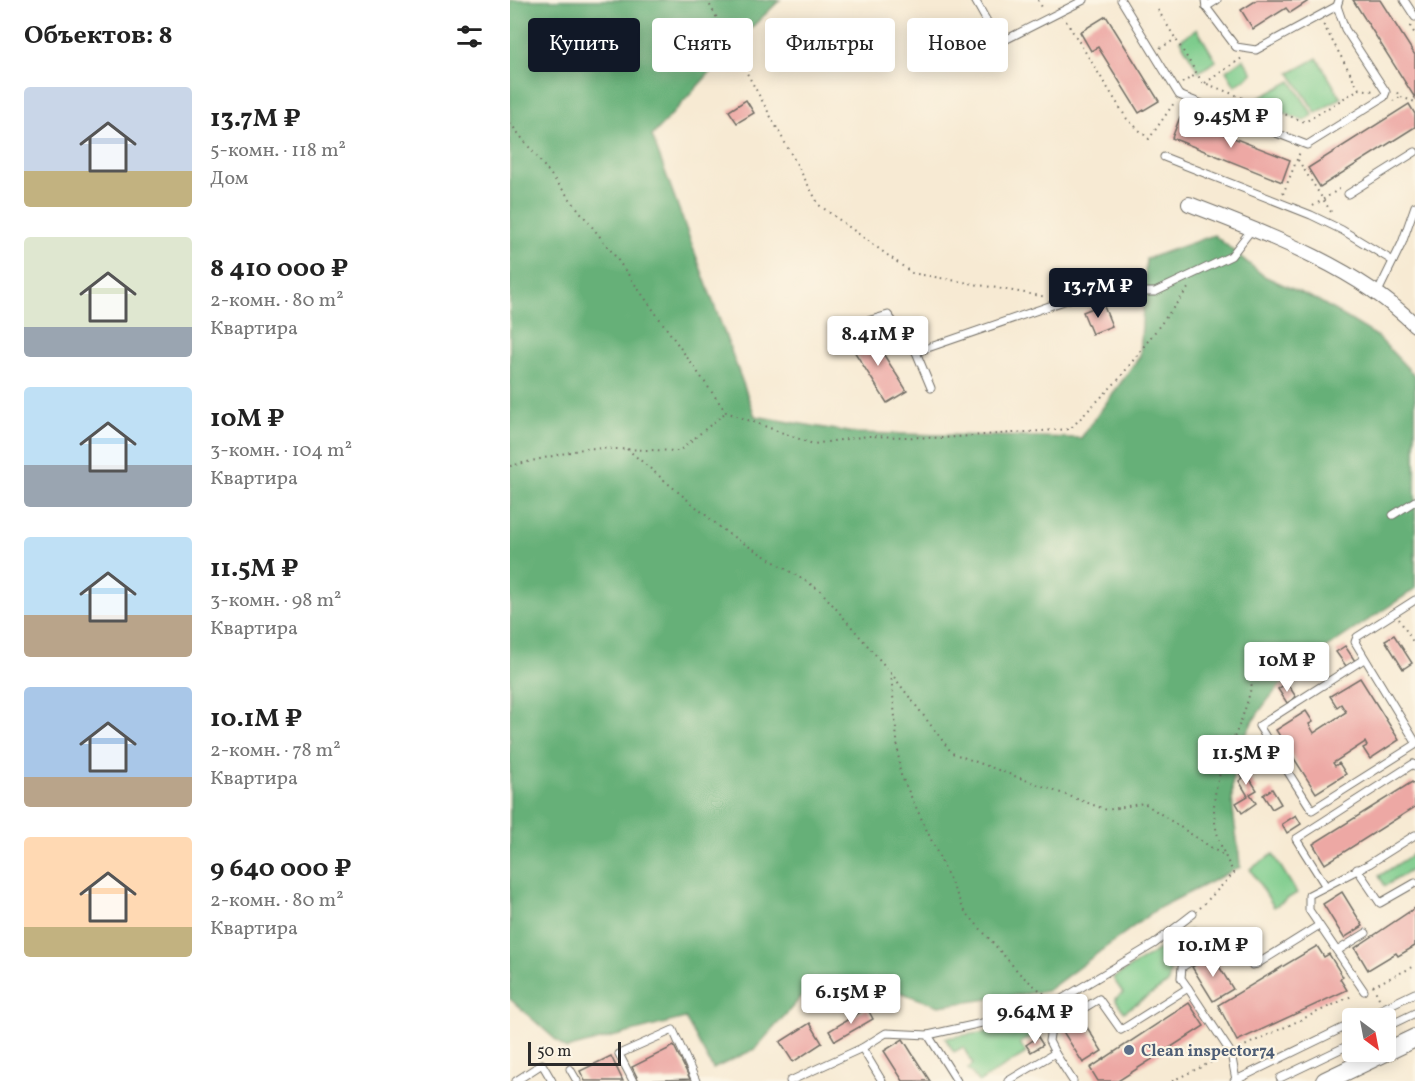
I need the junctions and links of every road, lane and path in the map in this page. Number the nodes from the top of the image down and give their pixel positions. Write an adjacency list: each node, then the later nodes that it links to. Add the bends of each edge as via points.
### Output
1 (707, 0): 41 (path, via 819,205 912,273)
2 (975, 0): 13 (lane, via 999,43)
3 (1038, 0): 13 (path)
4 (1084, 0): 11 (lane)
5 (1121, 0): 17 (lane)
6 (1217, 0): 8 (lane)
7 (1404, 0): 14 (lane)
8 (1206, 3): 16 (lane, via 1236,47)
9 (1338, 3): 12 (lane); 25 (lane, via 1345,29 1386,92 1374,104)
10 (1158, 10): 15 (path)
11 (1060, 11): 13 (lane); 20 (path, via 1127,119 1149,139)
12 (1319, 16): 16 (lane, via 1256,50); 18 (path, via 1359,89 1305,122)
13 (1048, 17)
14 (1415, 17)
15 (1176, 39): 17 (path); 18 (path)
16 (1245, 49): 18 (path, via 1242,58)
17 (1153, 52): 20 (lane)
18 (1204, 83)
19 (1394, 88): 21 (path)
20 (1179, 95): 25 (lane)
21 (1400, 97): 22 (path); 23 (path)
22 (1415, 102)
23 (1391, 103)
24 (510, 123): 46 (path, via 612,252)
25 (1304, 144): 27 (path)
26 (1290, 148): 27 (path)
27 (1300, 152): 29 (path); 31 (path)
28 (1415, 152): 32 (lane)
29 (1307, 155)
30 (1164, 157): 33 (lane)
31 (1298, 160): 33 (path); 37 (path)
32 (1348, 194)
33 (1280, 202): 37 (lane)
34 (1189, 204): 36 (street)
35 (1415, 206): 38 (lane)
36 (1252, 229): 39 (lane, via 1231,256); 40 (street, via 1294,245)
37 (1342, 230): 38 (lane)
38 (1393, 261): 40 (lane)
39 (1201, 272): 41 (lane, via 1155,292 1090,292); 46 (path, via 1119,380 1070,429 942,438 868,436 813,444)
40 (1377, 294): 42 (street)
41 (1070, 301): 44 (lane)
42 (1415, 325)
43 (850, 326): 44 (lane, via 888,315)
44 (916, 352): 45 (lane)
45 (931, 388)
46 (726, 412): 47 (path, via 679,451)
47 (627, 449): 48 (path, via 587,448); 55 (path, via 727,533 820,590)
48 (510, 466)
49 (1415, 501): 50 (lane)
50 (1393, 515)
51 (1415, 600): 52 (lane)
52 (1395, 612): 53 (path); 54 (lane, via 1357,637 1355,642)
53 (1415, 645)
54 (1364, 659): 57 (lane); 58 (lane, via 1259,726 1312,810)
55 (891, 673): 61 (path, via 952,753 1107,810 1144,803); 74 (path, via 900,773 964,910 1021,975)
56 (1253, 677): 61 (path, via 1250,699 1216,781 1216,834)
57 (1415, 741)
58 (1415, 745)
59 (1415, 766): 64 (lane, via 1296,839)
60 (1415, 835): 62 (lane)
61 (1224, 856): 65 (path, via 1234,873)
62 (1357, 869): 63 (lane, via 1380,903); 64 (lane)
63 (1415, 883)
64 (1325, 885): 66 (lane, via 1309,895 1309,910)
65 (1193, 914): 74 (lane, via 1154,944)
66 (1318, 926): 68 (lane); 71 (lane, via 1252,965 1234,945 1223,942 1182,967 1181,978)
67 (1366, 933): 68 (lane)
68 (1337, 951): 72 (lane)
69 (1415, 966): 70 (path)
70 (1373, 986): 72 (path); 75 (path)
71 (1188, 988): 83 (lane, via 1121,1030 1099,999 1051,1028 1049,1041); 84 (lane)
72 (1364, 990): 84 (path)
73 (1415, 993): 75 (lane)
74 (1056, 1002): 79 (lane, via 1045,1009)
75 (1383, 1008)
76 (1415, 1013): 77 (lane)
77 (1396, 1022)
78 (1342, 1029): 86 (lane)
79 (928, 1035): 81 (lane, via 886,1033); 95 (lane)
80 (1415, 1038): 100 (street)
81 (861, 1048): 93 (lane); 94 (lane)
82 (1342, 1048): 87 (lane)
83 (1055, 1053): 96 (lane); 97 (lane)
84 (1231, 1053): 98 (path); 99 (lane)
85 (570, 1069): 90 (lane)
86 (1252, 1077): 99 (lane)
87 (1281, 1078)
88 (516, 1081): 89 (lane, via 542,1064)
89 (552, 1081)
90 (577, 1081)
91 (633, 1081): 92 (lane, via 619,1054 673,1030)
92 (696, 1081)
93 (790, 1081)
94 (882, 1081)
95 (957, 1081)
96 (1008, 1081)
97 (1073, 1081)
98 (1172, 1081)
99 (1235, 1081)
100 (1325, 1081)

